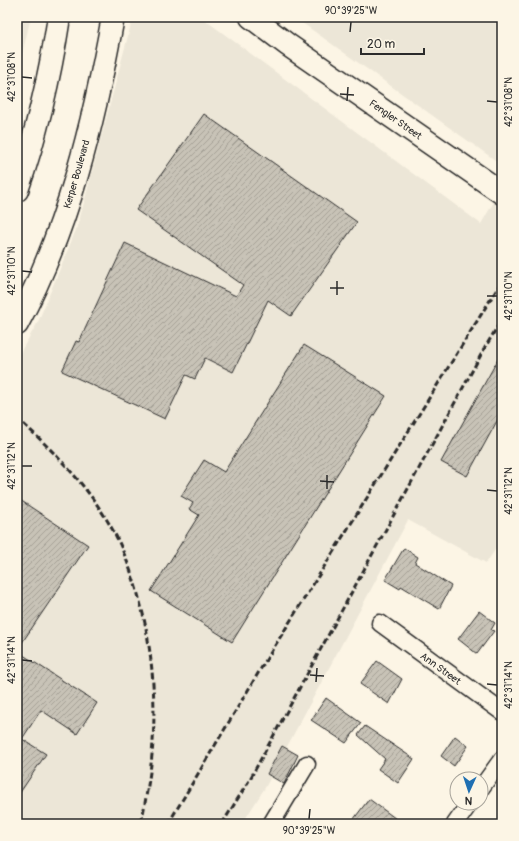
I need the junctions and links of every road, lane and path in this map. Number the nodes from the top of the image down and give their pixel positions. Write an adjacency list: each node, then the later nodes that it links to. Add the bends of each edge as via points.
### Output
1 (59, 17): 4 (street, via 40,114)
2 (113, 17): 6 (street, Kerper Boulevard, via 98,93 77,173 57,236)
3 (251, 17): 5 (street, Fengler Street)
4 (17, 190)
5 (502, 193)
6 (17, 324)
7 (380, 623): 8 (street, Ann Street)
8 (502, 712)
9 (502, 759): 11 (street)
10 (307, 764): 13 (street)
11 (489, 777)
12 (464, 811): 14 (street)
13 (271, 824)
14 (455, 824)

